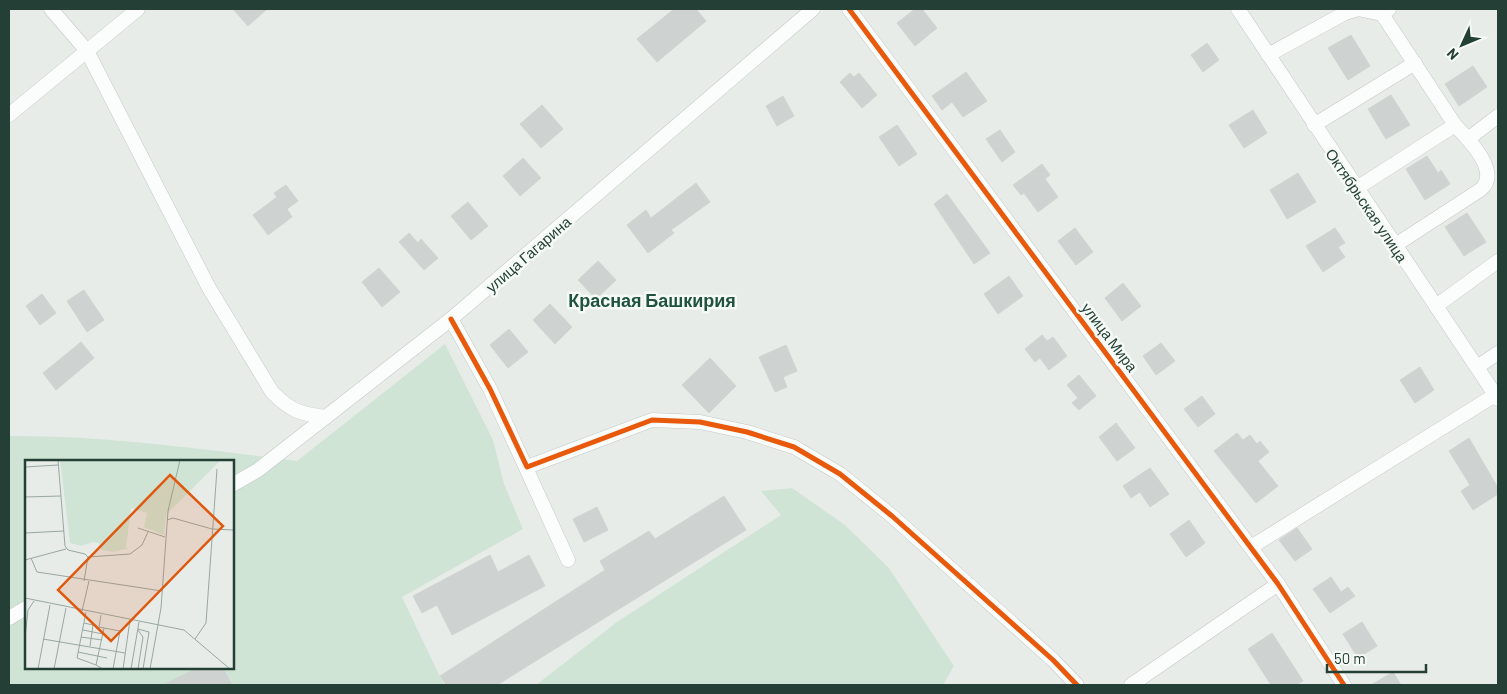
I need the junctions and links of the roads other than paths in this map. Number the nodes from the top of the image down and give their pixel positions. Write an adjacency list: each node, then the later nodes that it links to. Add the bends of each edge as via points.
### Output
1 (51, 9): 7 (street)
2 (138, 9): 7 (street)
3 (813, 9): 19 (street, улица Гагарина)
4 (849, 9): 26 (street, улица Мира)
5 (1242, 10): 8 (street, Октябрьская улица)
6 (1385, 11): 8 (street, via 1358,9 1345,13); 9 (street)
7 (87, 52): 10 (street); 23 (street, via 209,288 272,392 286,406 302,414)
8 (1268, 55): 12 (street, Октябрьская улица)
9 (1415, 63): 12 (street); 13 (street)
10 (9, 115)
11 (1498, 116): 14 (street)
12 (1314, 125): 15 (street, Октябрьская улица)
13 (1455, 125): 14 (street); 15 (street)
14 (1468, 139): 16 (street, via 1488,170 1486,186)
15 (1357, 188): 16 (street, Октябрьская улица)
16 (1394, 246): 18 (street, Октябрьская улица)
17 (1498, 261): 18 (street)
18 (1436, 306): 21 (street, Октябрьская улица)
19 (451, 319): 23 (street, улица Гагарина); 24 (street, via 490,389)
20 (1498, 353): 21 (street)
21 (1478, 367): 22 (street, Октябрьская улица)
22 (1497, 397): 26 (street)
23 (326, 417): 25 (street, улица Гагарина, via 258,470)
24 (527, 467): 27 (street); 31 (street, via 652,420 700,422 794,447 840,474 892,516)
25 (234, 484)
26 (1251, 547): 28 (street, улица Мира)
27 (568, 560)
28 (1278, 584): 32 (street); 33 (street, улица Мира)
29 (25, 609): 30 (street)
30 (9, 618)
31 (1077, 685)
32 (1130, 685)
33 (1344, 685)

